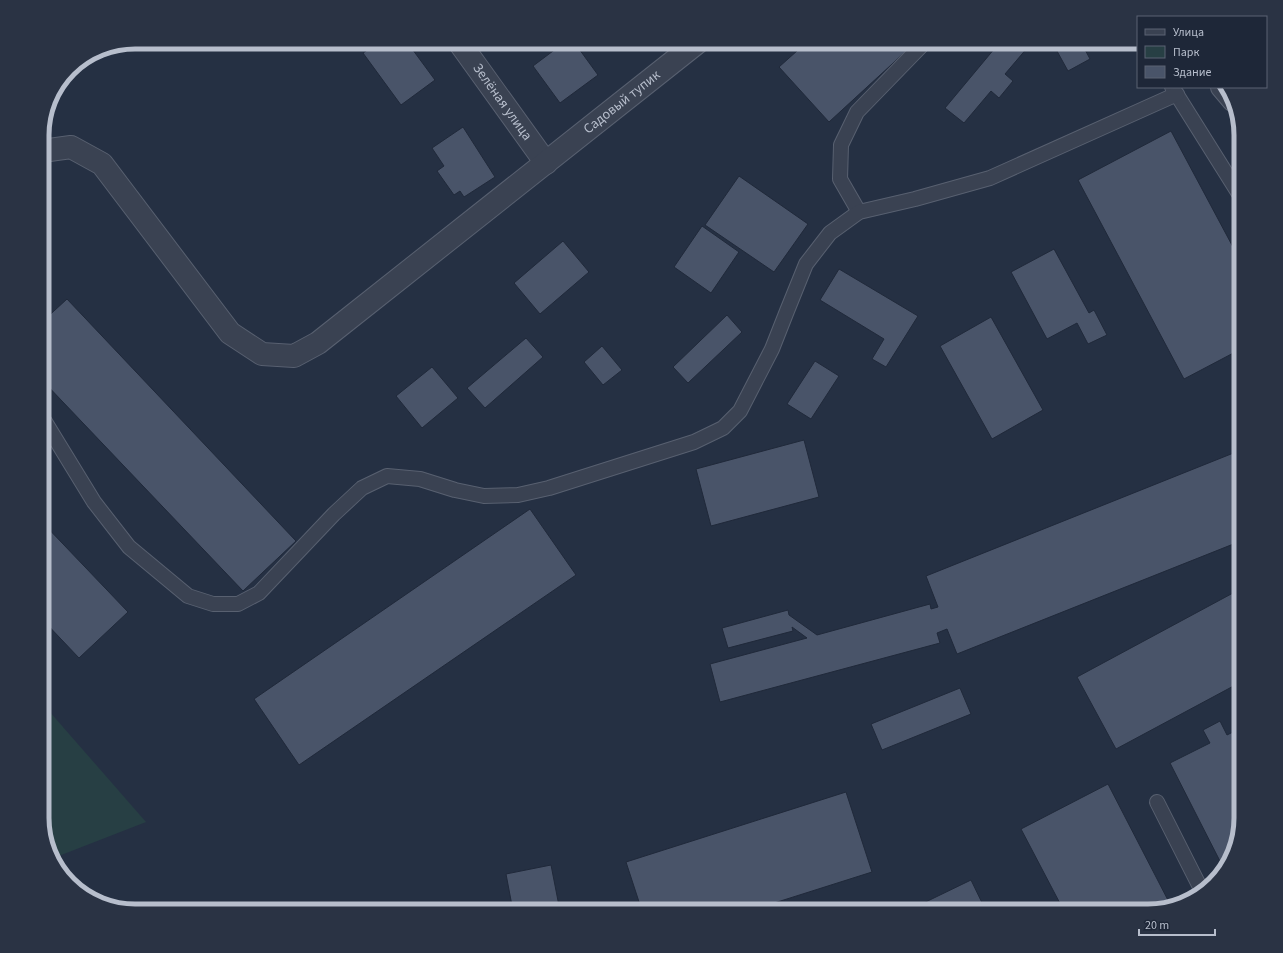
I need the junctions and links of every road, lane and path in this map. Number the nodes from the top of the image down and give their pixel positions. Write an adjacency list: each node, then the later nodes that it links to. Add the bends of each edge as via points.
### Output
1 (464, 49): 6 (street, Зелёная улица)
2 (689, 49): 6 (street, Садовый тупик)
3 (918, 49): 8 (lane, via 857,112 841,145 840,179)
4 (1174, 90): 7 (lane); 8 (lane, via 990,178)
5 (49, 149): 6 (street, Садовый тупик, via 71,146 102,164 230,333 262,354 294,356 318,343)
6 (546, 163)
7 (1234, 186)
8 (859, 212): 9 (lane, via 830,233 806,264 769,356 740,411 723,428 694,442 549,488 518,495 484,496 420,479 387,476 362,488 259,593 238,604 213,604 188,596 129,547 94,502)
9 (49, 428)
10 (1157, 802): 11 (lane)
11 (1200, 887)

